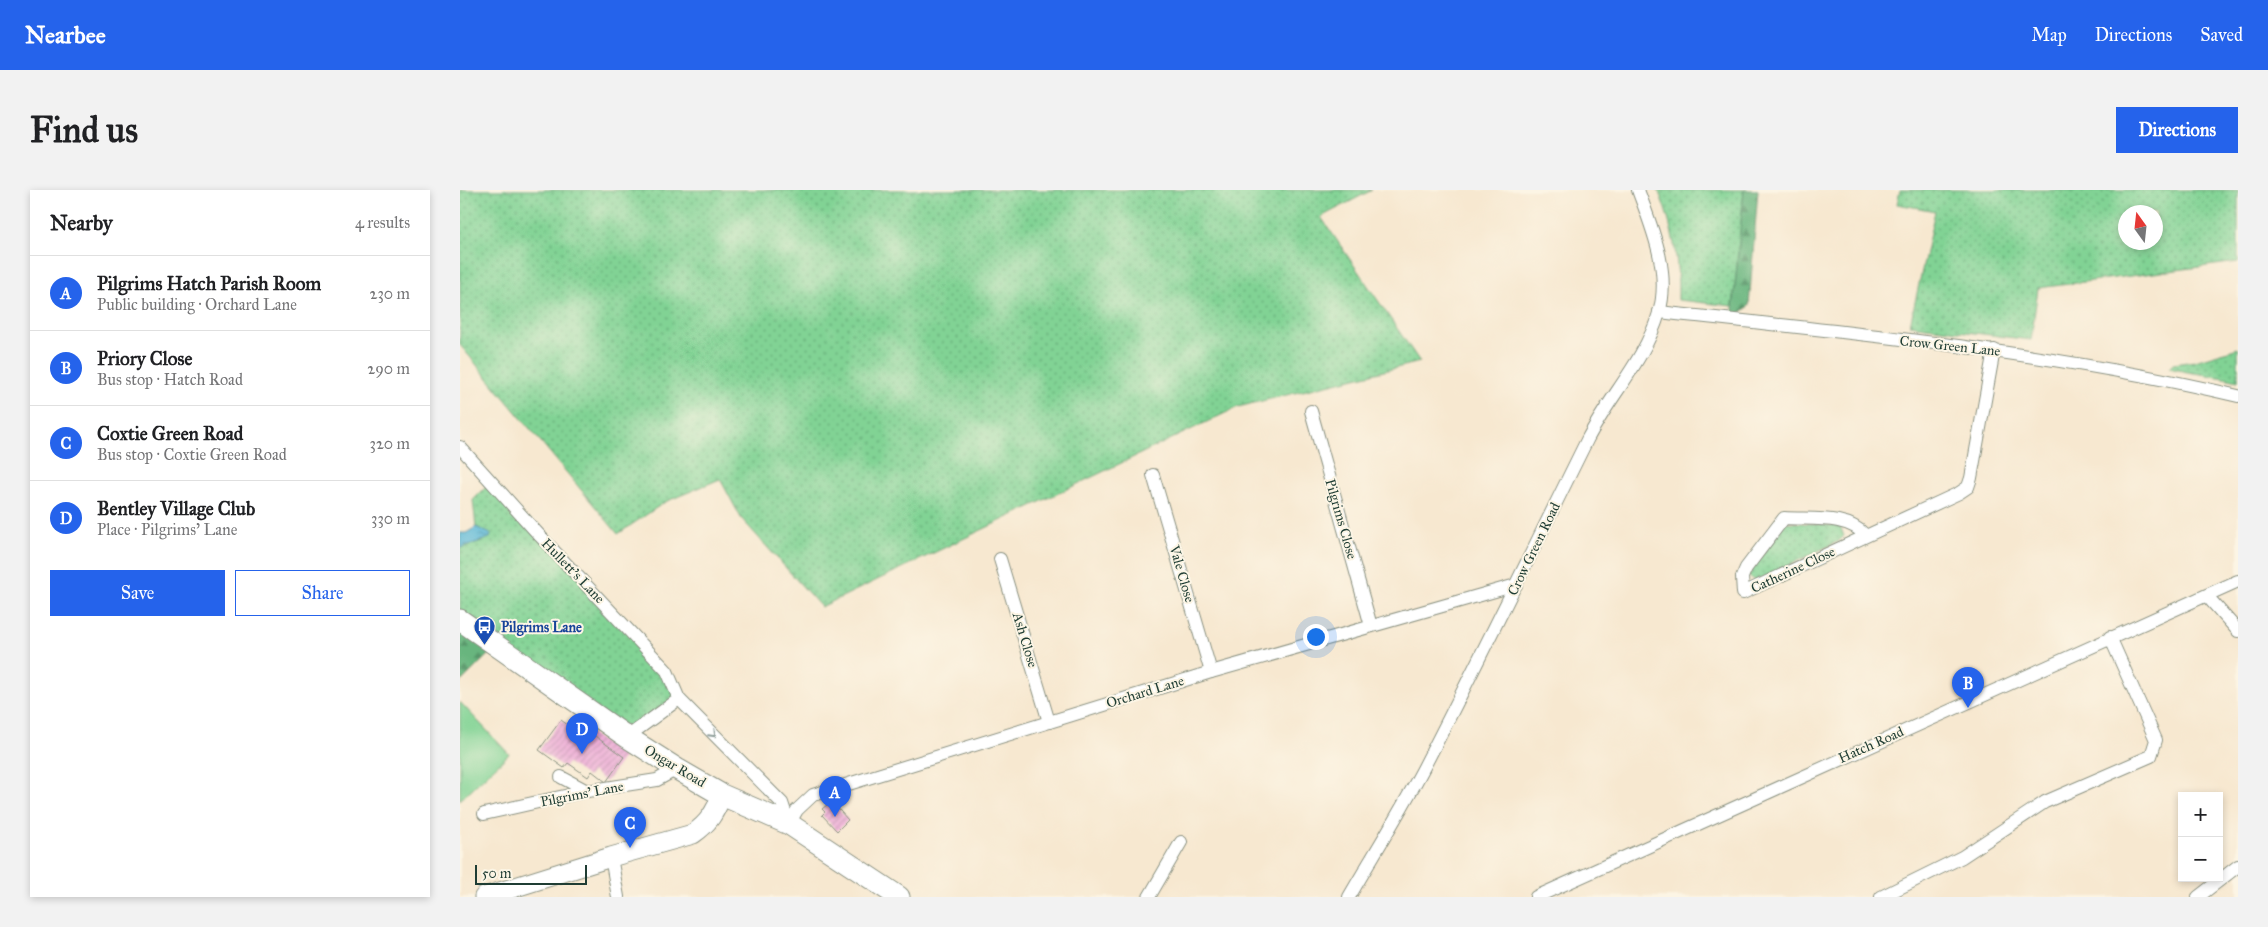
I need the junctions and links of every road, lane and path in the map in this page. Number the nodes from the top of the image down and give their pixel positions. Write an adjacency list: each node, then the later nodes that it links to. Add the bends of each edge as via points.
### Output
1 (1638, 190): 2 (street, Crow Green Road, via 1653,232 1663,280)
2 (1659, 312): 3 (street, Crow Green Lane); 11 (street, Crow Green Road, via 1647,343 1589,438)
3 (1994, 350): 4 (street, Crow Green Lane, via 2104,367); 8 (street, Catherine Close, via 1968,486)
4 (2238, 396)
5 (1311, 411): 14 (street, Pilgrims Close)
6 (460, 447): 18 (street, Hullett's Lane, via 666,671)
7 (1153, 475): 17 (street, Vale Close)
8 (1866, 536): 8 (street, Catherine Close, via 1857,540 1743,593 1742,577 1746,568 1784,518 1842,521 1859,528)
9 (1000, 559): 19 (street, Ash Close)
10 (2238, 581): 12 (street, Hatch Road)
11 (1516, 585): 14 (street, Orchard Lane); 34 (street, Crow Green Road, via 1424,768)
12 (2207, 596): 15 (street); 16 (street, Hatch Road)
13 (460, 620): 20 (main road, Ongar Road)
14 (1371, 626): 17 (street, Orchard Lane)
15 (2238, 631)
16 (2110, 638): 35 (street, Hatch Road); 36 (street, via 2156,740 2151,756 2045,802 1962,857)
17 (1211, 672): 19 (street, Orchard Lane)
18 (679, 699): 20 (street); 26 (street, Hullett's Lane, one-way to 26, via 782,803)
19 (1049, 722): 26 (street, Orchard Lane, via 813,795)
20 (627, 737): 21 (main road, Ongar Road)
21 (677, 769): 23 (street, Pilgrims' Lane, via 657,780); 24 (main road, Ongar Road)
22 (561, 777): 23 (street)
23 (587, 791): 25 (street, Pilgrims' Lane)
24 (722, 795): 26 (main road, Ongar Road); 28 (street, via 714,815 693,834)
25 (484, 814)
26 (789, 824): 32 (main road, Ongar Road)
27 (1181, 842): 33 (street)
28 (611, 857): 30 (street); 31 (street)
29 (2238, 866): 37 (street)
30 (484, 897)
31 (618, 897)
32 (898, 897)
33 (1149, 897)
34 (1348, 897)
35 (1536, 897)
36 (1881, 897)
37 (2198, 897)

